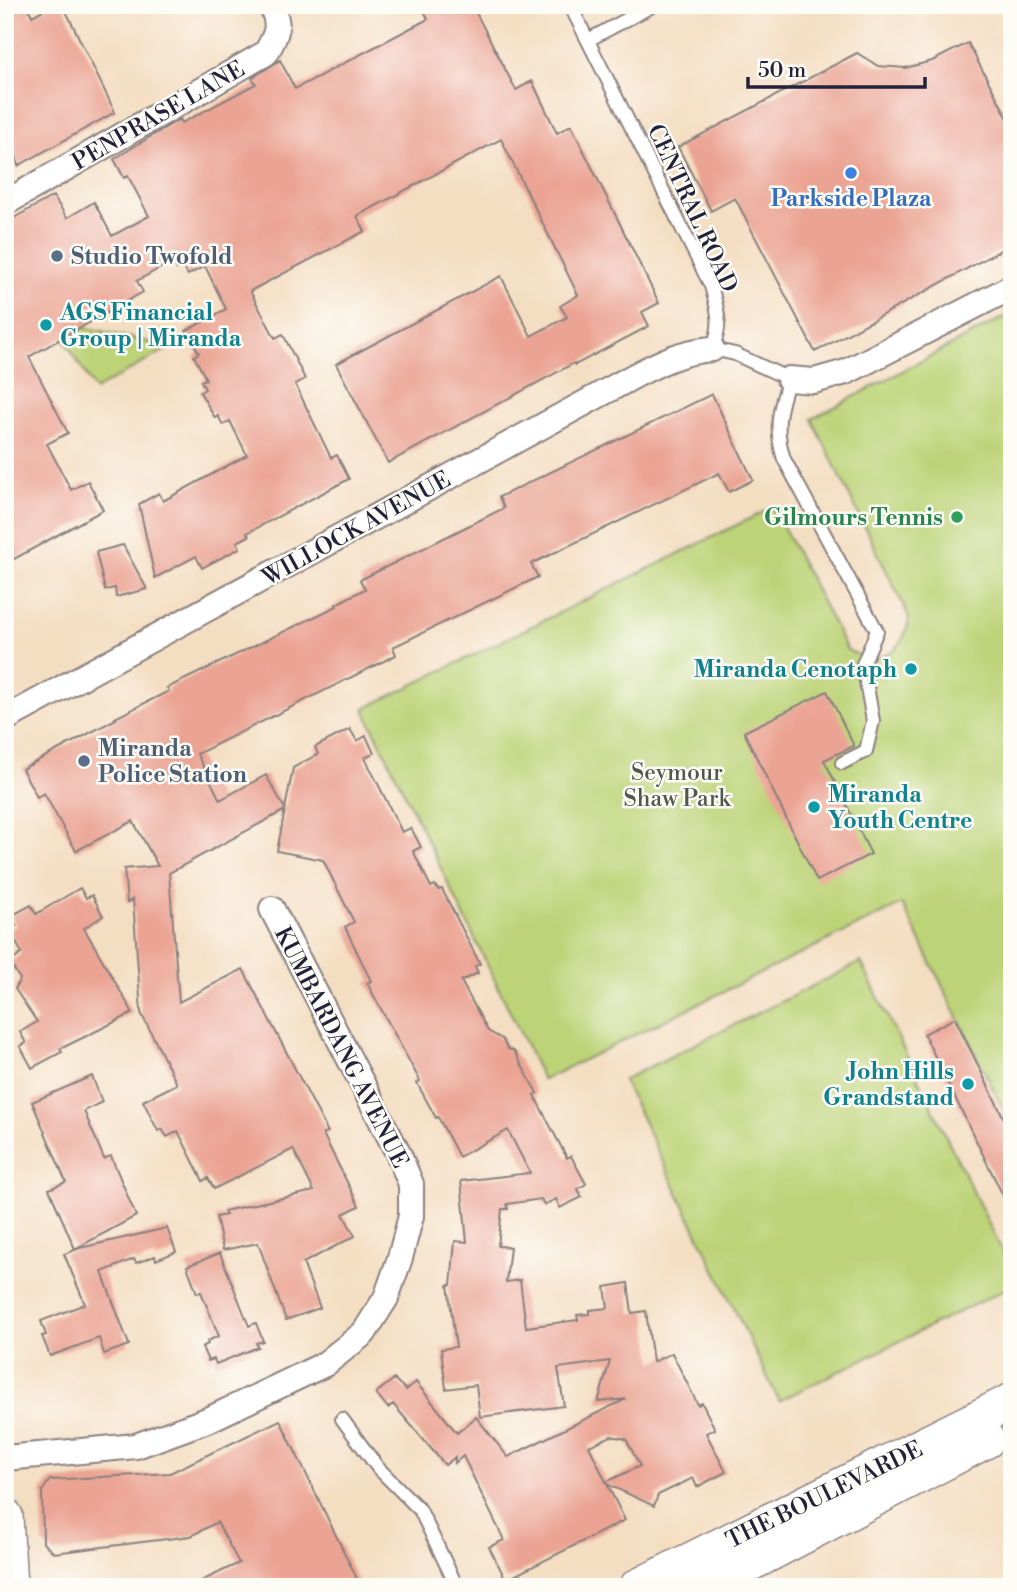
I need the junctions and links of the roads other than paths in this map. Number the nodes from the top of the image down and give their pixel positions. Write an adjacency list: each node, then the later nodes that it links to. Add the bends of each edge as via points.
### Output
1 (271, 5): 5 (street, PENPRASE LANE, via 277,17 276,35 266,53)
2 (570, 5): 4 (lane, CENTRAL ROAD)
3 (654, 5): 4 (lane)
4 (588, 40): 7 (lane, CENTRAL ROAD, via 711,286 719,332)
5 (5, 203)
6 (1012, 287): 8 (street, via 846,372 814,381)
7 (712, 349): 8 (lane, via 735,354); 9 (street, WILLOCK AVENUE, via 692,350 636,375)
8 (789, 379): 10 (lane, via 777,439 877,631 863,664 873,722 866,751)
9 (5, 719)
10 (842, 763)
11 (272, 909): 15 (street, KUMBARDANG AVENUE, via 411,1184 411,1216 386,1298 364,1333 325,1364 210,1419 136,1446)
12 (1012, 1401): 19 (main road, THE BOULEVARDE)
13 (342, 1419): 18 (lane, via 378,1468 420,1510)
14 (1012, 1428): 20 (main road, THE BOULEVARDE)
15 (5, 1458)
16 (5, 1516): 17 (main road)
17 (9, 1587)
18 (457, 1587)
19 (637, 1587)
20 (705, 1587)

